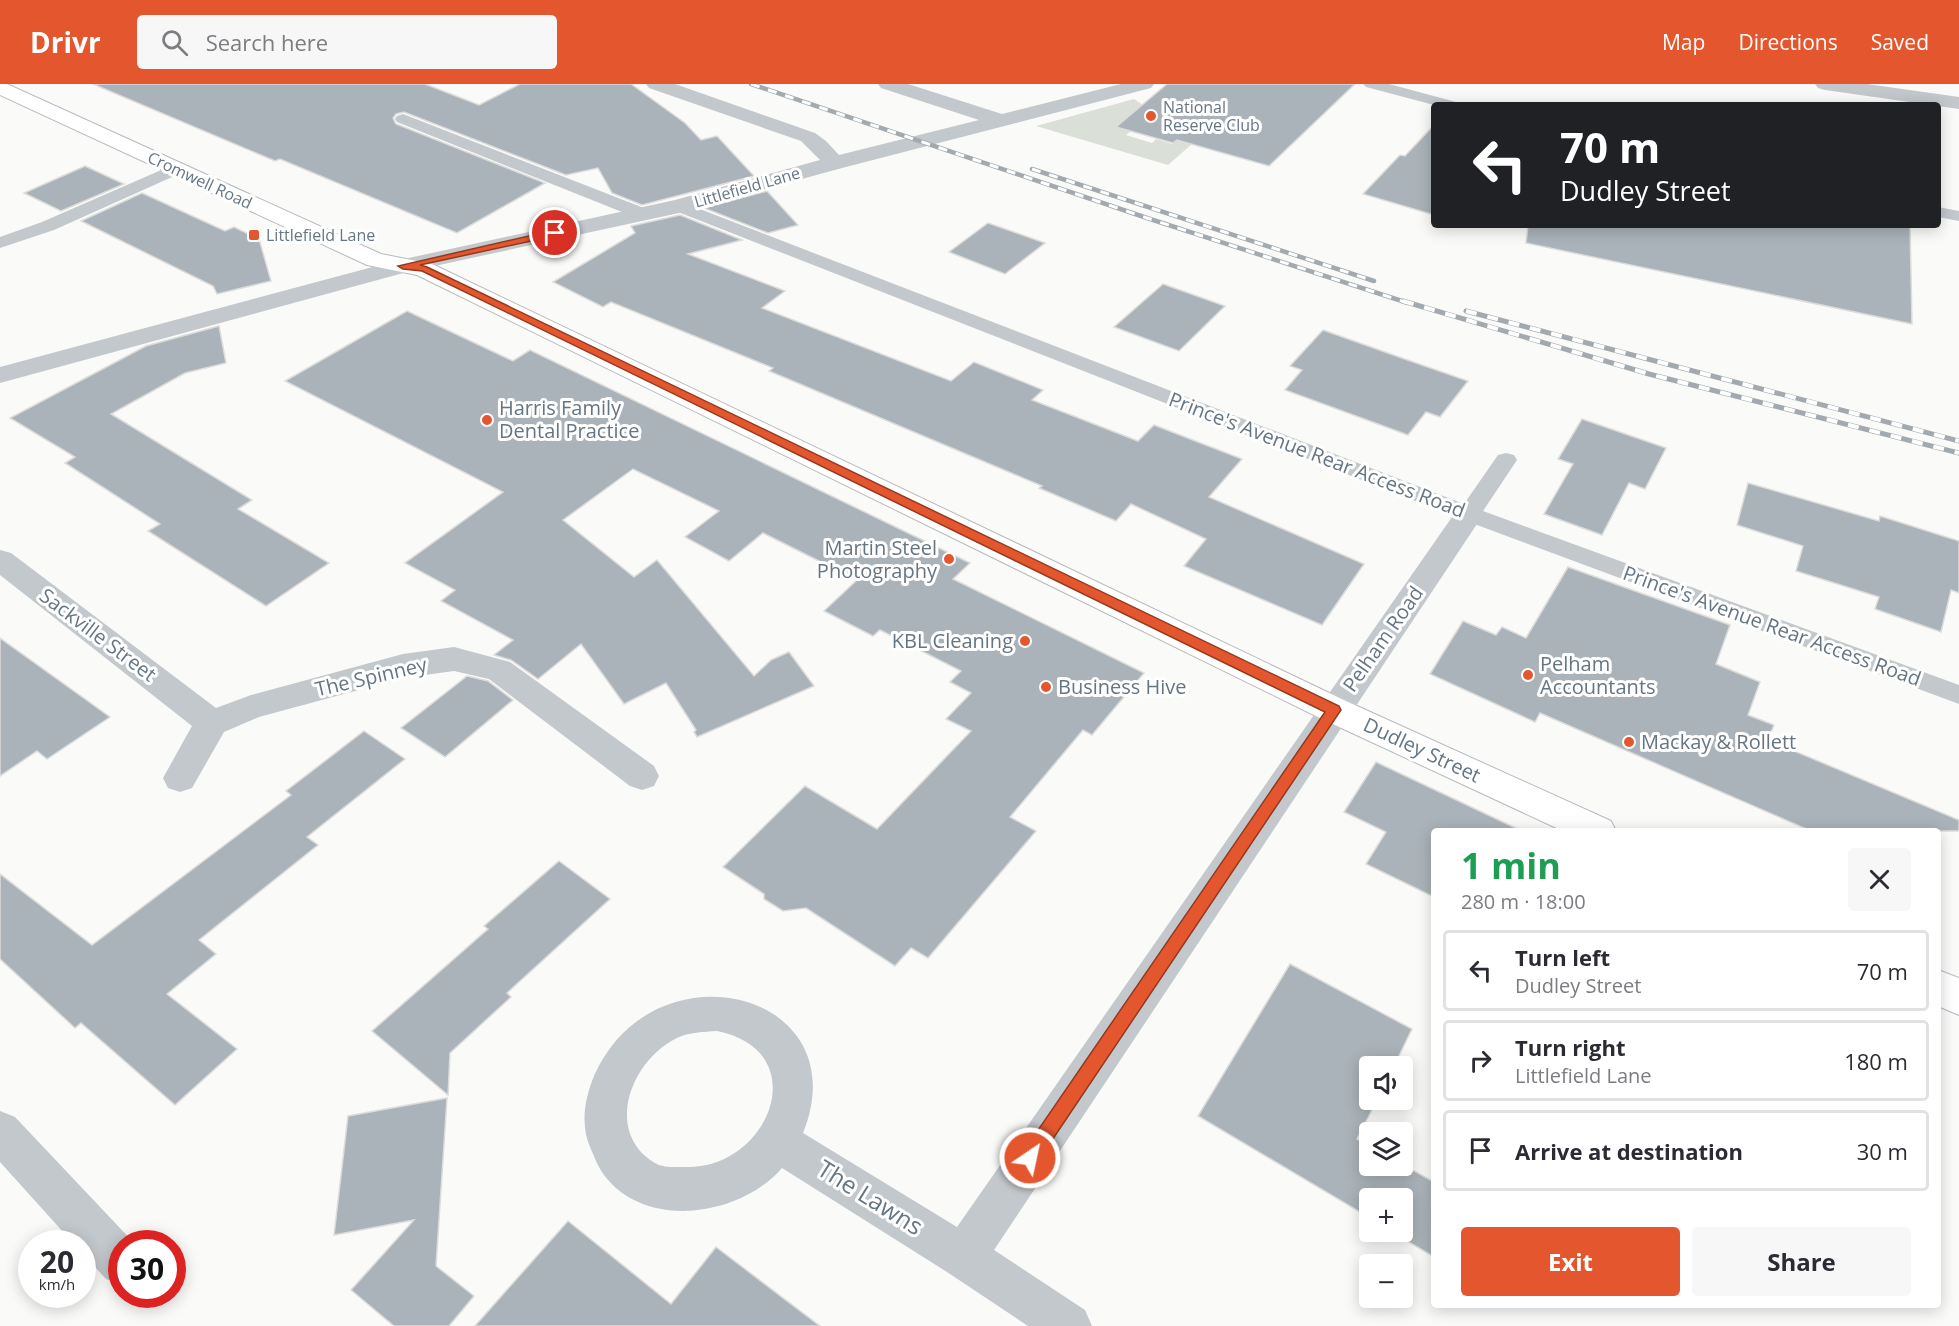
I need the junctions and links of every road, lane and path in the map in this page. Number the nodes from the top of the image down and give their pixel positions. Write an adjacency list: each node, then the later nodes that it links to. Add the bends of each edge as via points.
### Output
1 (656, 84): 11 (street, via 808,137)
2 (888, 84): 10 (street)
3 (1144, 84): 10 (street, Littlefield Lane)
4 (1371, 84): 7 (lane)
5 (1825, 84): 8 (street)
6 (0, 88): 12 (main road, Cromwell Road)
7 (1440, 102)
8 (1959, 103)
9 (403, 119): 15 (lane)
10 (999, 120): 11 (street, Littlefield Lane)
11 (834, 163): 13 (street, Littlefield Lane)
12 (175, 169): 17 (lane, via 48,226); 18 (main road, Cromwell Road, via 375,260)
13 (679, 206): 15 (street, Littlefield Lane); 21 (lane, Prince's Avenue Rear Access Road)
14 (1941, 213): 16 (lane)
15 (642, 214): 18 (street, Littlefield Lane)
16 (1959, 216)
17 (0, 243)
18 (403, 266): 19 (street, Littlefield Lane); 24 (main road, Dudley Street, via 424,269)
19 (0, 375)
20 (1506, 460): 21 (lane)
21 (1469, 514): 23 (lane, Prince's Avenue Rear Access Road); 24 (street, Pelham Road)
22 (0, 560): 25 (street, Sackville Street)
23 (1959, 695)
24 (1334, 710): 28 (main road, Dudley Street); 34 (street, Pelham Road)
25 (204, 716): 26 (street, The Spinney, via 404,666 454,659 499,670); 27 (street, via 200,740)
26 (642, 776)
27 (180, 778)
28 (1591, 828)
29 (1941, 988): 30 (main road)
30 (1959, 997)
31 (0, 1131): 33 (street)
32 (777, 1141): 32 (street, via 760,1161 731,1180 699,1190 667,1189 639,1178 617,1158 606,1132 605,1102 615,1073 627,1056 658,1028 687,1017 717,1013 741,1018 762,1028 790,1064 794,1088 791,1113); 34 (street, The Lawns)
33 (108, 1248)
34 (963, 1256): 35 (street)
35 (1069, 1326)

